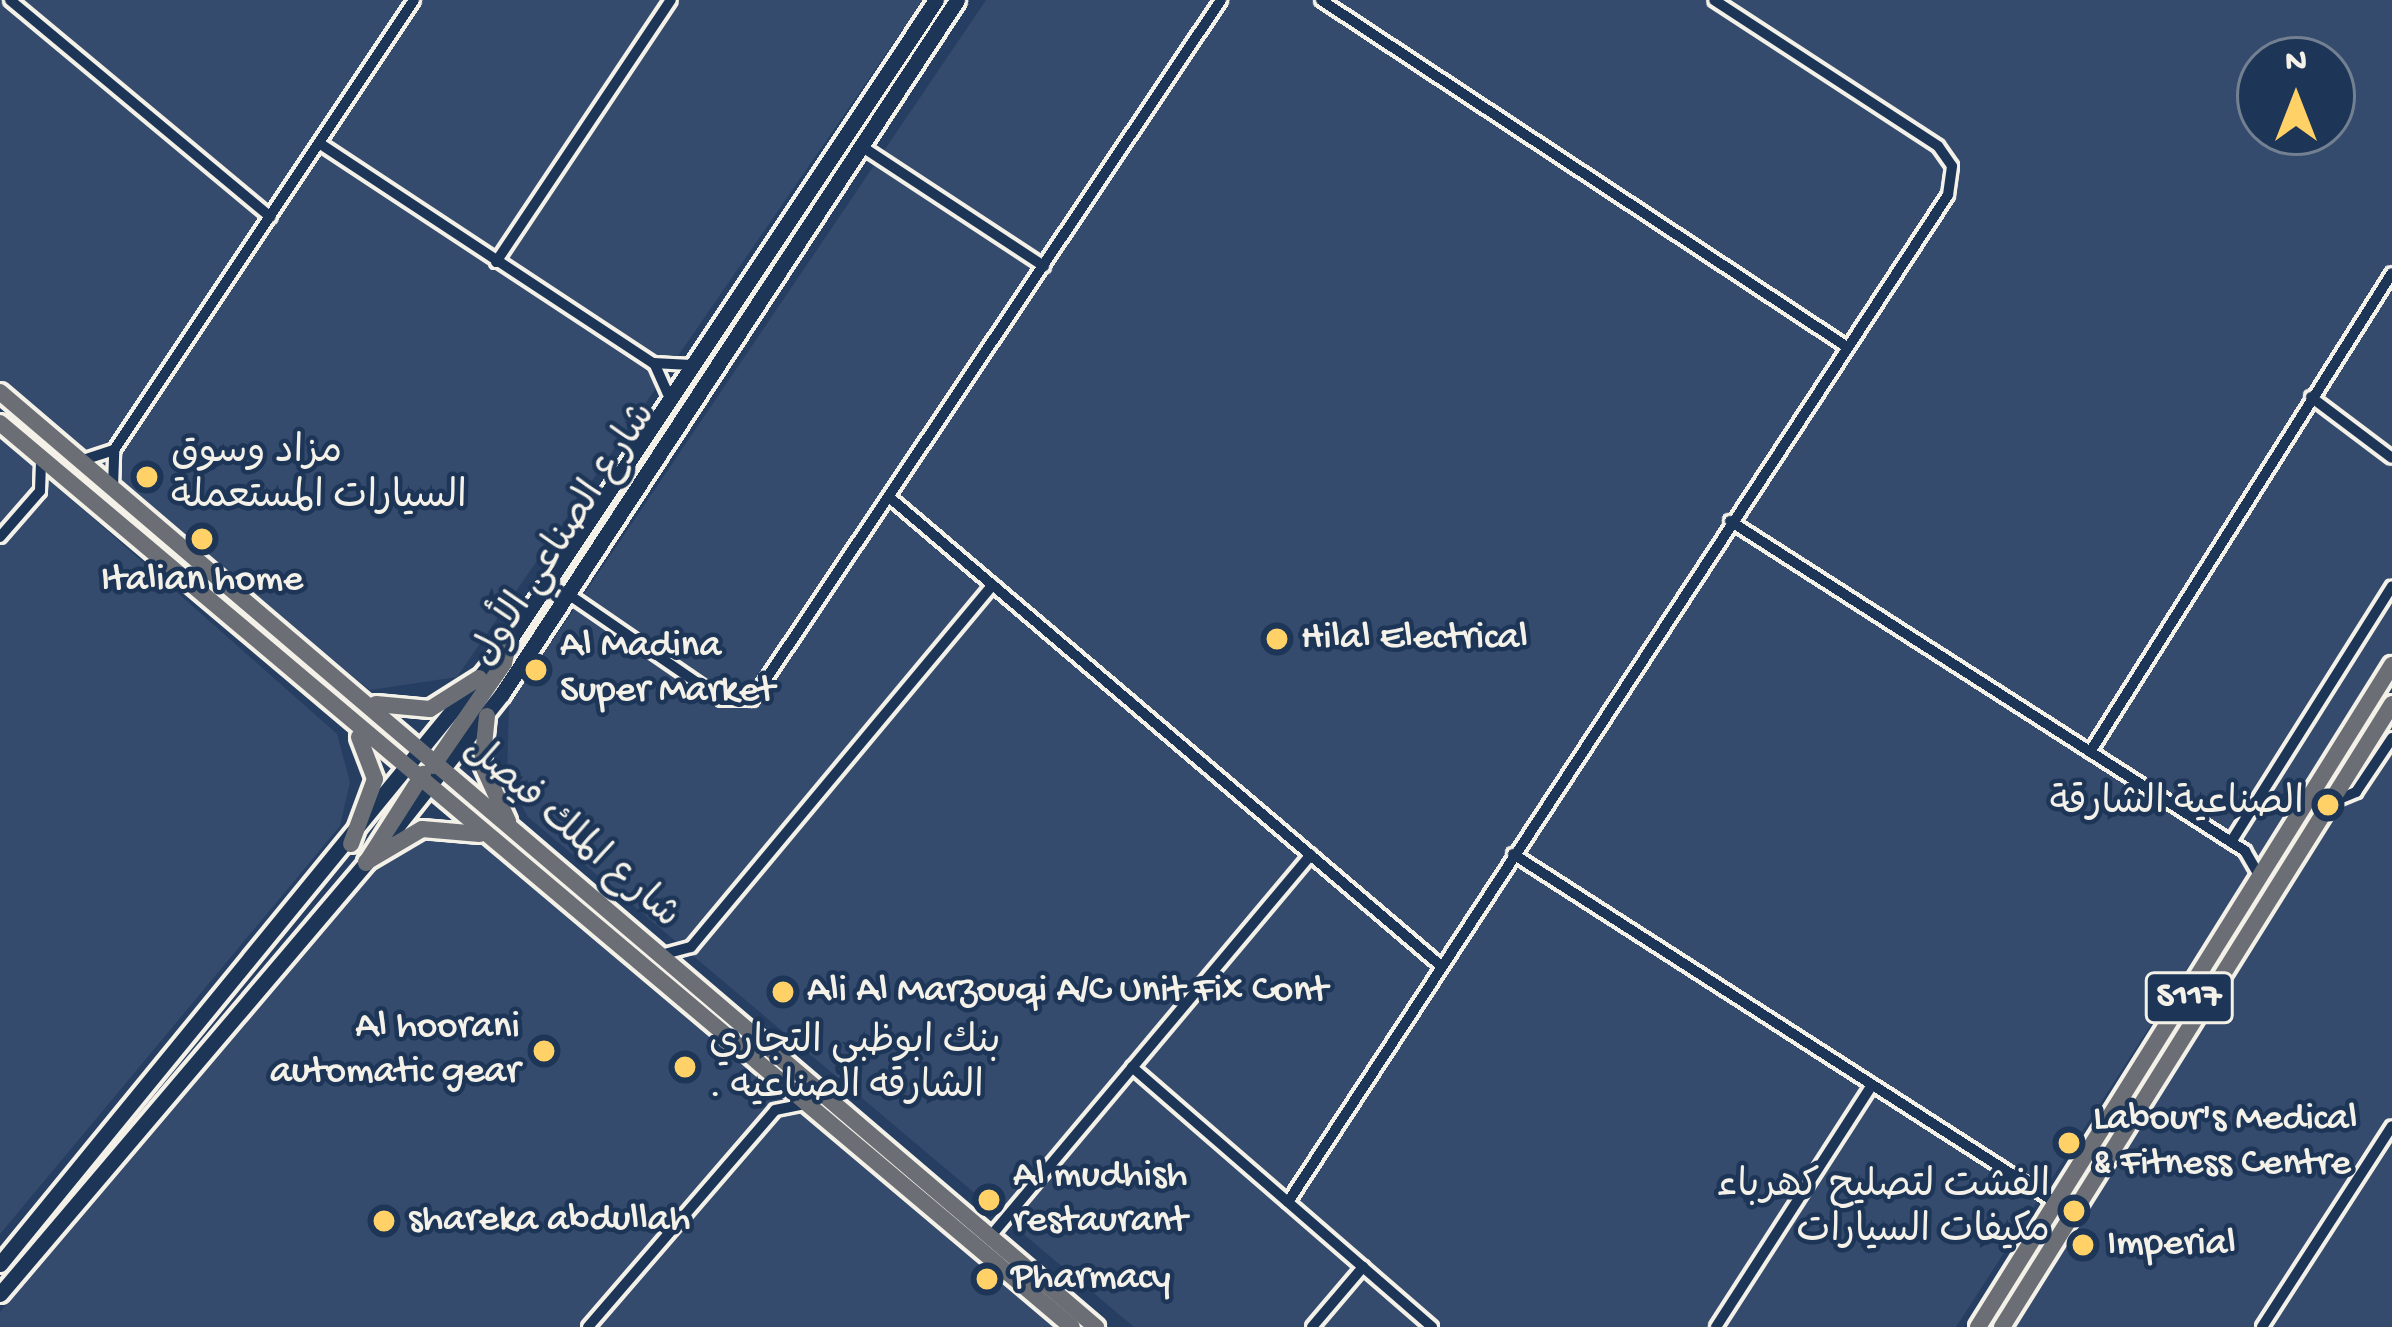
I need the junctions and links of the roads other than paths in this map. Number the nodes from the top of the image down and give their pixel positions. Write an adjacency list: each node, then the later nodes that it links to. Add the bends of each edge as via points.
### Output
1 (10, 0): 11 (street)
2 (415, 0): 9 (street)
3 (671, 0): 12 (street)
4 (936, 0): 17 (main road, شارع الصناعي الأول)
5 (957, 0): 10 (main road, شارع الصناعي الأول)
6 (1222, 0): 13 (street)
7 (1321, 0): 15 (street)
8 (1714, 0): 15 (street, via 1949,159 1948,195)
9 (319, 143): 11 (street); 12 (street)
10 (861, 146): 13 (street); 36 (main road, شارع الصناعي الأول)
11 (270, 218): 24 (street)
12 (496, 262): 16 (street)
13 (1044, 266): 31 (street)
14 (2392, 273): 20 (street)
15 (1846, 346): 32 (street)
16 (653, 363): 17 (street); 19 (street)
17 (691, 365): 19 (main road, شارع الصناعي الأول)
18 (0, 392): 22 (main road, شارع الملك فيصل)
19 (669, 397): 37 (main road, شارع الصناعي الأول)
20 (2311, 397): 26 (street); 45 (street)
21 (0, 408): 22 (main road, via 27,429)
22 (33, 420): 27 (main road, شارع الملك فيصل)
23 (0, 422): 25 (main road, شارع الملك فيصل)
24 (114, 450): 27 (street); 28 (street)
25 (40, 457): 29 (main road, شارع الملك فيصل); 30 (street)
26 (2392, 458)
27 (80, 461): 28 (main road, شارع الملك فيصل)
28 (113, 488): 40 (main road, شارع الملك فيصل)
29 (77, 489): 30 (street); 42 (main road, شارع الملك فيصل)
30 (40, 491): 33 (street)
31 (889, 496): 34 (street); 36 (street, via 759,693 742,704 722,700)
32 (1730, 521): 45 (street); 55 (street)
33 (0, 537)
34 (993, 585): 56 (street); 59 (street)
35 (2392, 586): 51 (street)
36 (568, 594): 43 (main road, شارع الصناعي الأول)
37 (509, 641): 39 (main road, شارع الصناعي الأول); 46 (main road, via 504,663)
38 (2392, 664): 53 (main road, S117)
39 (479, 678): 40 (main road, via 422,711); 46 (main road, شارع الصناعي الأول)
40 (369, 703): 46 (main road, شارع الملك فيصل)
41 (2392, 704): 48 (main road, S117)
42 (340, 712): 47 (main road, شارع الملك فيصل); 52 (main road, via 366,748 375,779)
43 (487, 716): 46 (main road, شارع الصناعي الأول); 49 (main road, via 482,764)
44 (2392, 738): 48 (street, via 2356,792)
45 (2090, 752): 51 (street)
46 (435, 761): 47 (main road); 47 (main road, شارع الصناعي الأول); 49 (main road, شارع الملك فيصل)
47 (419, 781): 50 (main road, شارع الملك فيصل); 52 (main road, شارع الصناعي الأول); 57 (main road)
48 (2336, 800): 82 (main road, S117)
49 (511, 827): 60 (main road, شارع الملك فيصل)
50 (483, 835): 57 (main road, via 422,829); 64 (main road, شارع الملك فيصل)
51 (2231, 842): 54 (street)
52 (351, 844): 72 (main road, شارع الصناعي الأول)
53 (2284, 848): 54 (street); 58 (main road, S117)
54 (2245, 851): 58 (street)
55 (1513, 854): 61 (street); 65 (street)
56 (1311, 855): 61 (street); 63 (street)
57 (366, 862): 74 (main road)
58 (2262, 884): 70 (main road, S117)
59 (691, 947): 60 (street); 62 (street)
60 (661, 955): 62 (main road, شارع الملك فيصل)
61 (1441, 966): 69 (street)
62 (691, 981): 71 (main road, شارع الملك فيصل)
63 (1132, 1067): 69 (street); 71 (street)
64 (774, 1075): 66 (main road, شارع الملك فيصل); 67 (street)
65 (1872, 1084): 70 (street); 80 (street)
66 (811, 1105): 67 (street); 76 (main road, شارع الملك فيصل)
67 (775, 1111): 75 (street)
68 (2392, 1126): 83 (street)
69 (1288, 1202): 73 (street)
70 (2058, 1204): 81 (main road, S117)
71 (990, 1237): 77 (main road, شارع الملك فيصل)
72 (0, 1264)
73 (1363, 1267): 78 (street); 79 (street)
74 (0, 1294)
75 (588, 1327)
76 (1072, 1327)
77 (1096, 1327)
78 (1312, 1327)
79 (1432, 1327)
80 (1716, 1327)
81 (1978, 1327)
82 (2002, 1327)
83 (2262, 1327)

